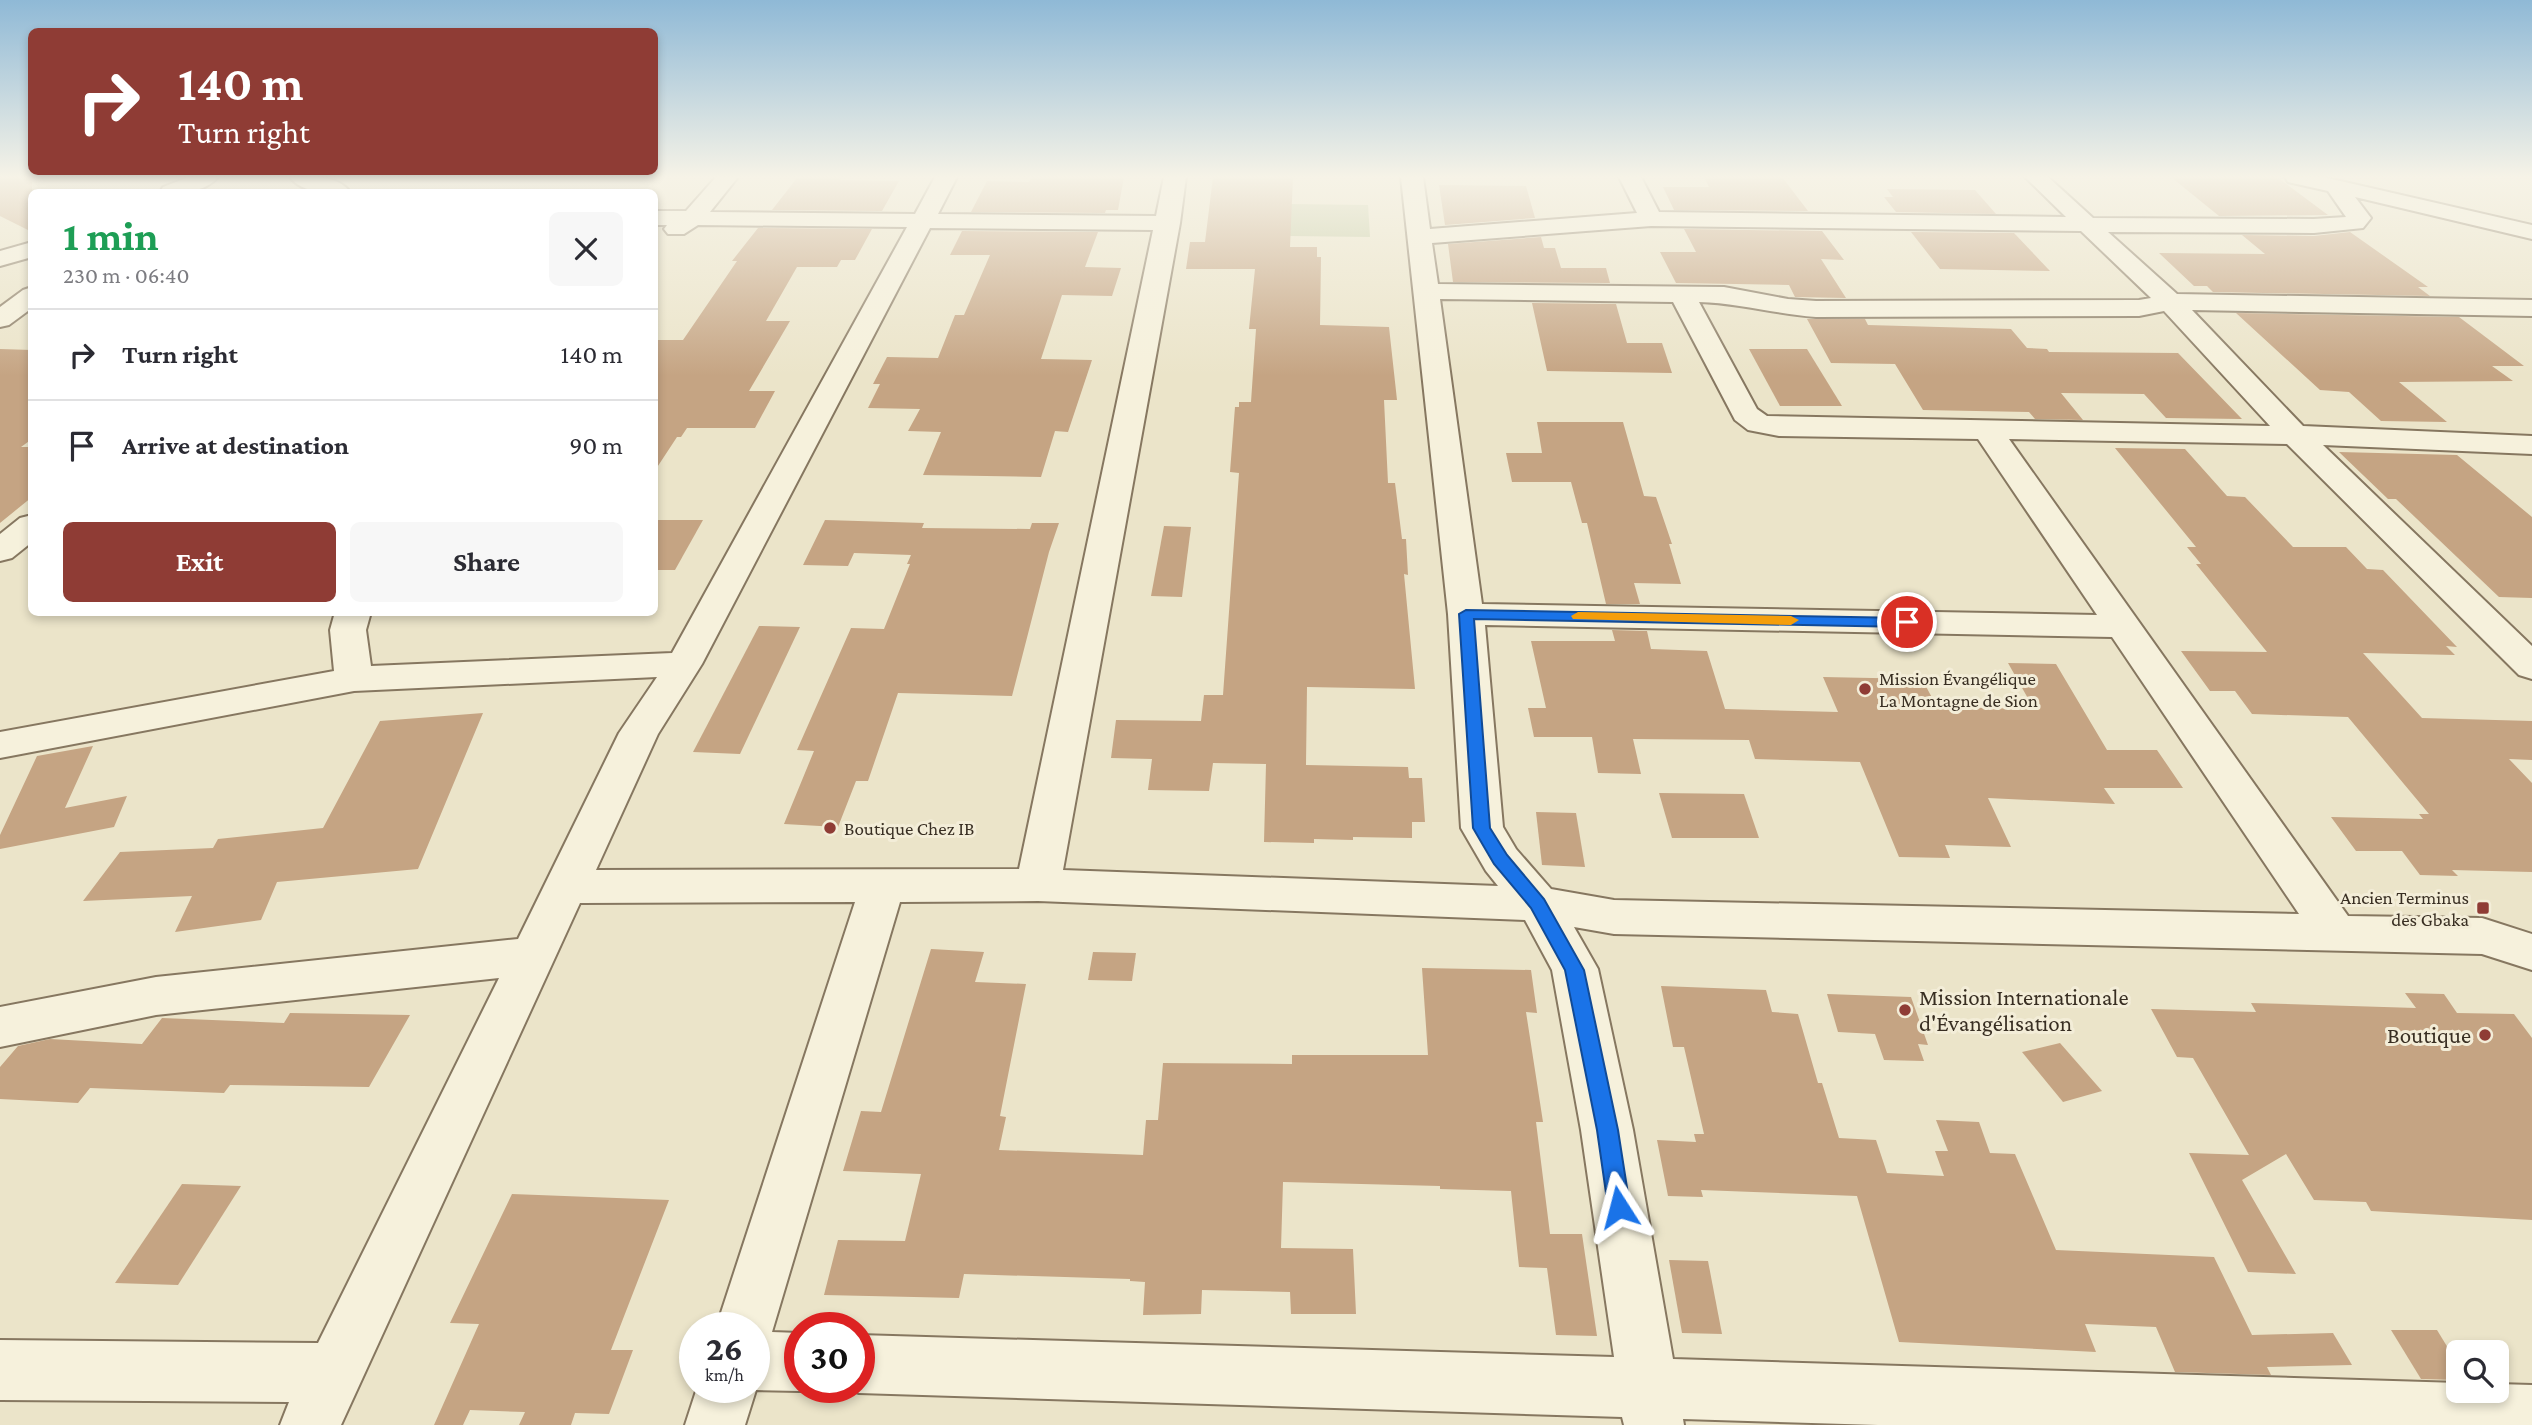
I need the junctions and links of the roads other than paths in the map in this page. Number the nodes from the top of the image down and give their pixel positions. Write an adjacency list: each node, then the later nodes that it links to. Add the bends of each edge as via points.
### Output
1 (909, 244): 23 (street)
2 (1164, 244): 28 (street)
3 (1420, 244): 9 (street)
4 (2107, 244): 12 (street)
5 (28, 250): 6 (street)
6 (0, 259)
7 (0, 267): 8 (street)
8 (28, 270)
9 (1426, 291): 10 (street); 20 (street)
10 (1682, 295): 12 (street, via 1724,295 1816,309 2139,308); 15 (street, via 1745,414 1758,424)
11 (28, 298): 13 (street)
12 (2170, 302): 14 (street, via 2467,309); 16 (street)
13 (0, 320)
14 (2527, 320)
15 (1987, 430): 16 (street); 22 (street)
16 (2295, 435): 17 (street); 24 (street)
17 (2532, 445)
18 (28, 528): 19 (street)
19 (0, 551)
20 (1466, 614): 22 (street); 30 (street, via 1482,828 1501,860)
21 (352, 616): 25 (street, via 348,630)
22 (2124, 626): 31 (street)
23 (684, 664): 25 (street); 29 (street, via 639,733)
24 (2532, 667)
25 (354, 679): 26 (street)
26 (0, 745)
27 (883, 885): 28 (street); 29 (street); 35 (street)
28 (1038, 885): 30 (street)
29 (564, 887): 33 (street)
30 (1538, 904): 31 (street, via 1614,917); 40 (street, via 1575,970 1607,1130)
31 (2335, 932): 32 (street, via 2482,936)
32 (2532, 952)
33 (532, 956): 34 (street, via 156,996); 38 (street)
34 (0, 1027)
35 (750, 1312)
36 (875, 1365): 40 (street)
37 (0, 1370): 38 (street)
38 (336, 1373): 42 (street)
39 (722, 1403): 43 (street)
40 (1650, 1406): 41 (street)
41 (2532, 1415)
42 (310, 1425)
43 (715, 1425)

